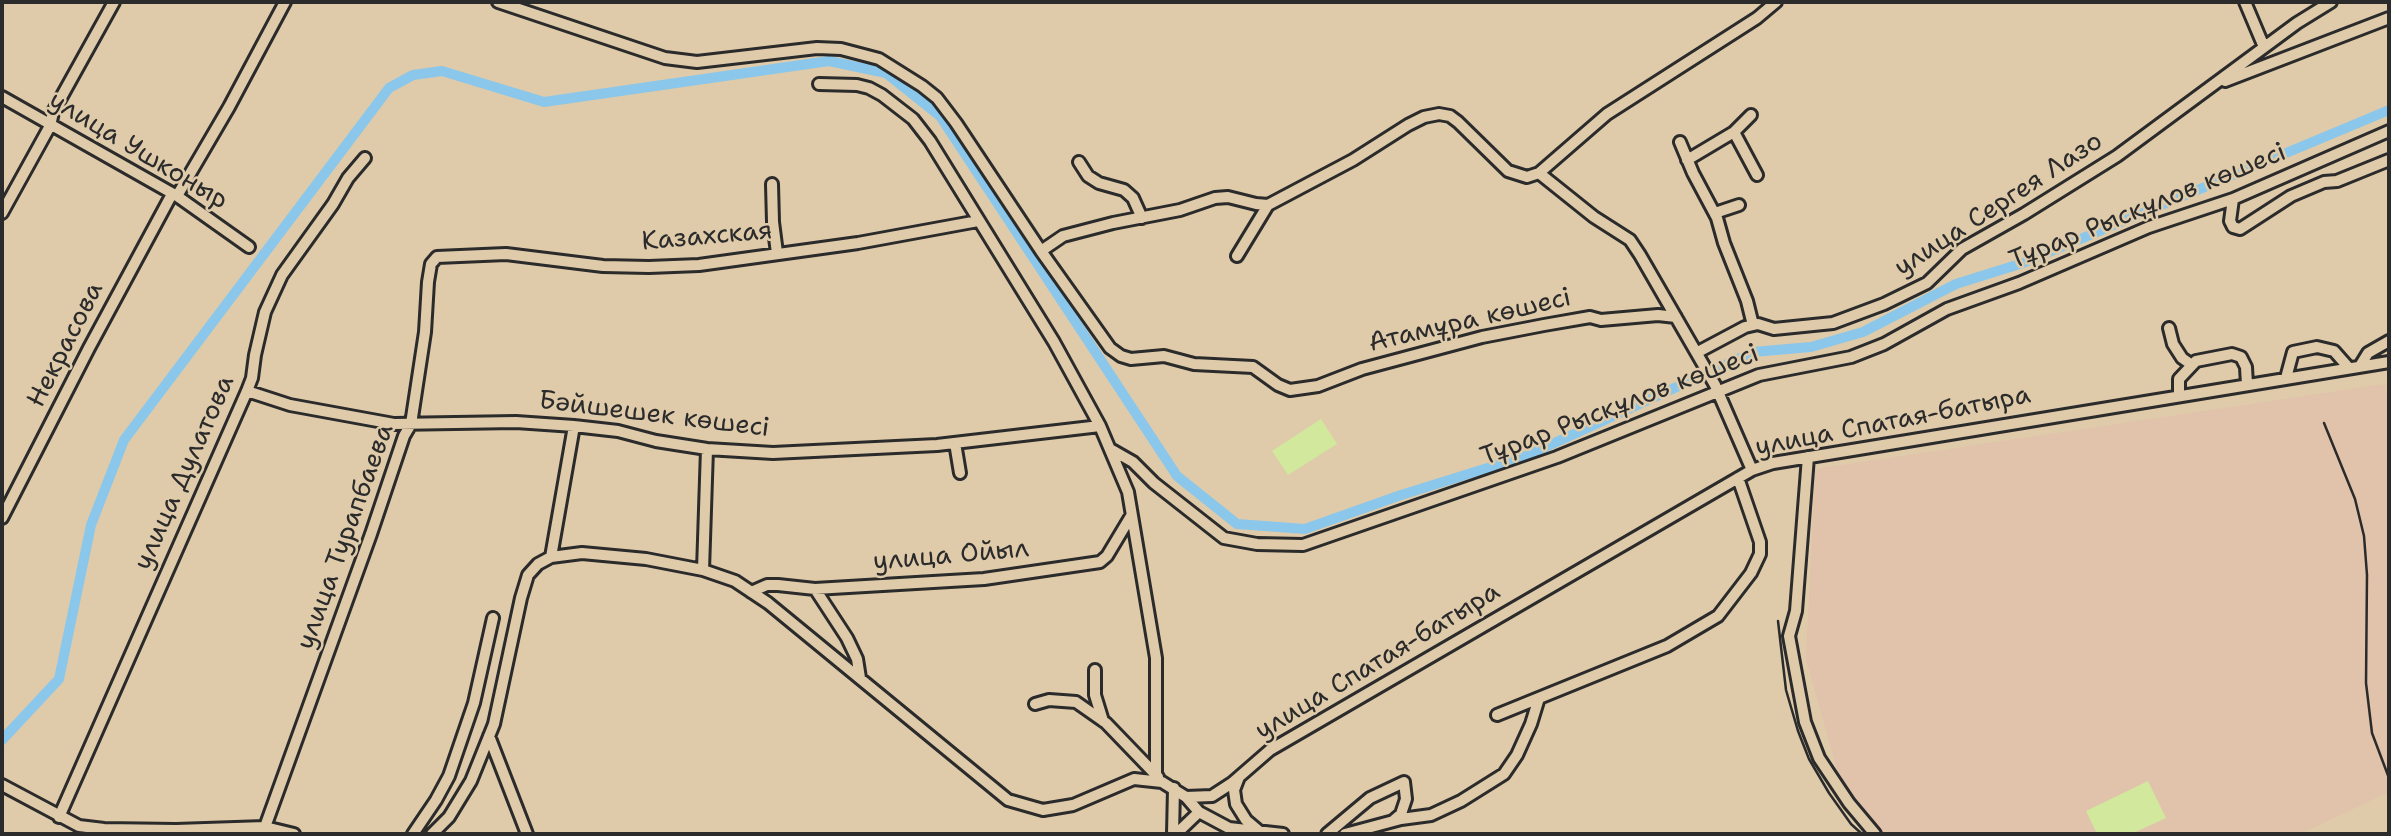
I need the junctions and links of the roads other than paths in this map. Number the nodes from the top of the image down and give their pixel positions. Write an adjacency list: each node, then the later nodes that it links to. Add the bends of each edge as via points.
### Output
1 (114, 2): 13 (street, via 53,112)
2 (285, 2): 24 (street, Некрасова)
3 (498, 2): 33 (street, Атамұра көшесі, via 665,58 697,62 817,48 879,59 937,98)
4 (1776, 2): 21 (street, via 1607,114)
5 (2245, 2): 8 (street)
6 (2331, 2): 8 (street, улица Сергея Лазо)
7 (2389, 18): 10 (street)
8 (2264, 47): 10 (street, улица Сергея Лазо)
9 (819, 84): 31 (street, via 869,88 903,110 930,141)
10 (2213, 86): 38 (street, улица Сергея Лазо, via 2117,156 1962,249 1927,283 1833,323 1774,329)
11 (2, 97): 13 (street, улица Ушконыр)
12 (1751, 115): 15 (street)
13 (50, 126): 24 (street, улица Ушконыр); 28 (street)
14 (2389, 131): 25 (street, Тұрар Рысқұлов көшесі)
15 (1734, 132): 18 (street); 22 (street)
16 (1680, 142): 18 (street)
17 (365, 158): 48 (street, улица Дулатова, via 282,275 265,312)
18 (1688, 160): 29 (street)
19 (2389, 160): 25 (street, via 2291,195 2240,229 2230,221)
20 (1079, 162): 30 (street, via 1099,183 1124,190)
21 (1539, 173): 26 (street, via 1527,177 1508,172 1458,122 1439,114 1408,125); 37 (street, via 1629,240)
22 (1758, 175)
23 (772, 184): 34 (street)
24 (175, 195): 32 (street, улица Ушконыр); 61 (street, Некрасова, via 89,348)
25 (2233, 199): 47 (street, Тұрар Рысқұлов көшесі, via 2149,227 1947,309 1851,357)
26 (1268, 205): 30 (street, via 1216,198); 35 (street)
27 (1739, 205): 29 (street)
28 (2, 213)
29 (1715, 213): 38 (street)
30 (1142, 218): 33 (street, via 1063,236)
31 (978, 220): 34 (street, Казахская); 52 (street)
32 (249, 247)
33 (1041, 251): 37 (street, Атамұра көшесі, via 1103,339 1121,356 1164,356 1194,364 1253,367 1290,390 1318,386 1362,369 1482,337 1544,325 1590,317)
34 (777, 253): 36 (street, Казахская, via 649,267 506,254)
35 (1237, 256)
36 (438, 257): 50 (street, улица Турапбаева, via 429,273)
37 (1676, 317): 41 (street)
38 (1753, 325): 41 (street)
39 (2169, 328): 43 (street, via 2177,351)
40 (2389, 341): 44 (street)
41 (1700, 356): 47 (street)
42 (2389, 362): 44 (street, улица Спатая-батыра)
43 (2192, 365): 46 (street, via 2232,354 2241,357); 49 (street, via 2179,379)
44 (2354, 367): 45 (street, улица Спатая-батыра); 45 (street, via 2334,351 2317,347 2293,352)
45 (2286, 378): 46 (street, улица Спатая-батыра)
46 (2247, 385): 49 (street, улица Спатая-батыра)
47 (1716, 388): 55 (street, Тұрар Рысқұлов көшесі, via 1558,457 1303,545 1224,538 1133,462); 57 (street)
48 (247, 391): 50 (street, Бәйшешек көшесі, via 290,405); 81 (street, улица Дулатова)
49 (2179, 396): 56 (street, улица Спатая-батыра)
50 (411, 424): 51 (street, Бәйшешек көшесі); 83 (street, улица Турапбаева)
51 (574, 426): 54 (street, Бәйшешек көшесі); 62 (street)
52 (1101, 426): 53 (street, Бәйшешек көшесі); 55 (street)
53 (955, 443): 54 (street, Бәйшешек көшесі, via 773,453); 58 (street)
54 (707, 449): 63 (street)
55 (1112, 450): 60 (street, via 1128,492)
56 (1808, 457): 57 (street, улица Спатая-батыра); 93 (street, via 1796,611 1789,636 1805,722 1819,758)
57 (1752, 470): 59 (street, улица Спатая-батыра)
58 (960, 473)
59 (1738, 478): 69 (street, via 1760,542 1759,554 1751,573 1718,616 1667,646); 74 (street, улица Спатая-батыра, via 1270,750)
60 (1131, 516): 64 (street, улица Ойыл, via 1100,562 984,579); 75 (street, via 1156,658)
61 (2, 518)
62 (551, 557): 63 (street, via 582,554 646,559); 73 (street, via 528,575)
63 (703, 570): 65 (street)
64 (816, 589): 65 (street, улица Ойыл, via 767,585); 68 (street, via 858,659)
65 (751, 592): 68 (street)
66 (493, 618): 79 (street, via 474,704 449,776)
67 (1095, 670): 72 (street, via 1095,695)
68 (860, 678): 75 (street, via 1009,800 1043,810 1073,805 1133,779)
69 (1539, 698): 71 (street); 82 (street, via 1517,755 1504,774 1431,815)
70 (1035, 704): 72 (street, via 1076,702)
71 (1497, 715)
72 (1103, 721): 75 (street)
73 (489, 736): 84 (street, via 471,781); 89 (street)
74 (1239, 777): 78 (street, улица Спатая-батыра, via 1212,796); 85 (street, via 1234,790 1236,804)
75 (1159, 779): 77 (street)
76 (2, 785): 81 (street)
77 (1174, 788): 78 (street); 86 (street)
78 (1186, 797): 80 (street)
79 (430, 809): 84 (street); 88 (street)
80 (1199, 812): 85 (street, via 1229,828); 86 (street)
81 (59, 817): 83 (street, via 79,826 104,829)
82 (1392, 821): 91 (street, via 1401,814 1406,799 1404,782 1370,798); 92 (street)
83 (265, 827): 87 (street)
84 (436, 830)
85 (1259, 831): 90 (street)
86 (1172, 832)
87 (287, 833)
88 (413, 834)
89 (527, 834)
90 (1283, 834)
91 (1327, 834)
92 (1345, 834)
93 (1875, 834)

